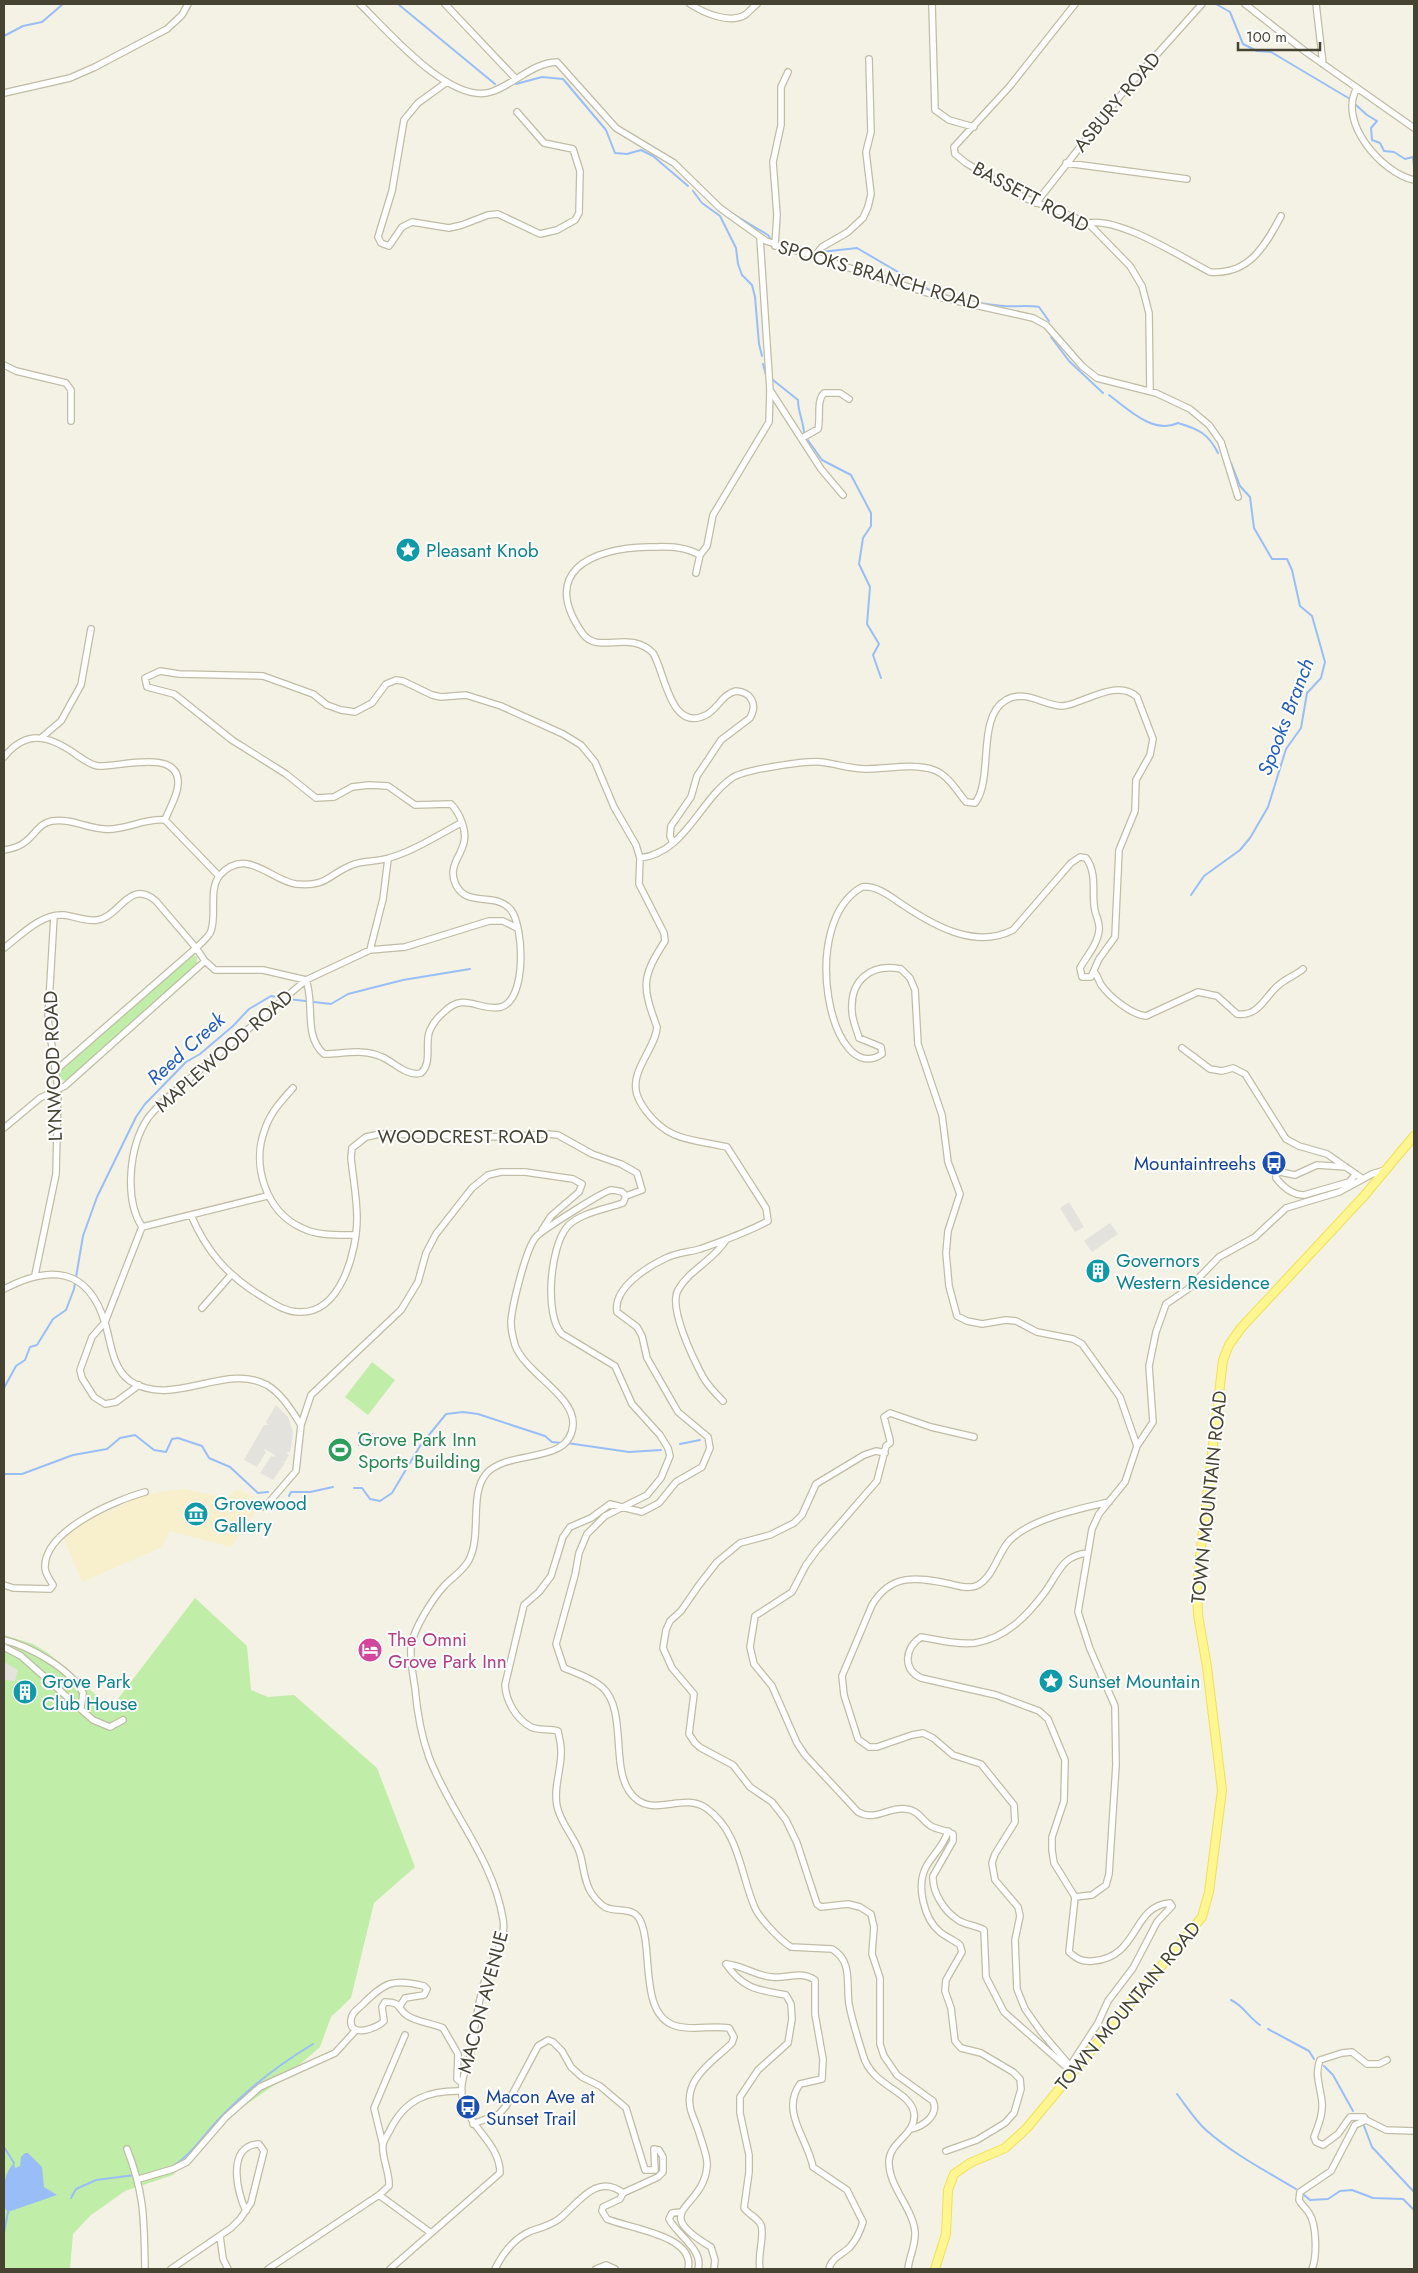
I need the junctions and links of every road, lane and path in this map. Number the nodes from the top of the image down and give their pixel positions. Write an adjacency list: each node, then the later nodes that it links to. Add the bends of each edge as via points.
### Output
1 (188, 4): 17 (street, via 167,29 95,67 70,78)
2 (360, 4): 15 (street, SPOOKS BRANCH ROAD)
3 (446, 4): 14 (street)
4 (690, 4): 5 (street, via 708,14 730,18 745,14)
5 (757, 4)
6 (932, 4): 19 (street, via 935,110 949,120)
7 (1075, 4): 19 (street, BASSETT ROAD)
8 (1202, 4): 21 (street, ASBURY ROAD, via 1124,91)
9 (1245, 4): 12 (street)
10 (1316, 4): 12 (street)
11 (869, 59): 29 (street, via 871,132 866,152 871,194 868,207 863,218 848,232 822,247)
12 (1323, 64): 16 (street)
13 (788, 72): 28 (street, via 782,87 781,125 773,162 777,215)
14 (516, 79): 15 (street, SPOOKS BRANCH ROAD, via 492,92 476,94); 27 (street, SPOOKS BRANCH ROAD, via 541,64 557,62 616,128 674,163 720,208)
15 (447, 82): 18 (street, via 418,103 404,120 392,191 378,237 381,243 389,246 402,227 412,222 449,228 498,214 540,234 557,230 575,220 579,213 580,171 573,149 544,143)
16 (1357, 88): 20 (street); 23 (street, via 1352,99 1353,110 1362,138 1396,174)
17 (4, 93)
18 (517, 112)
19 (974, 126): 24 (street, BASSETT ROAD, via 954,147 955,154 973,168)
20 (1414, 128)
21 (1066, 163): 22 (street); 24 (street, ASBURY ROAD)
22 (1187, 179)
23 (1414, 180)
24 (1036, 202): 26 (street, BASSETT ROAD)
25 (1281, 216): 26 (street, via 1255,258 1237,269 1219,273 1210,272 1135,233 1096,222)
26 (1088, 223): 32 (street, BASSETT ROAD, via 1130,266 1142,286 1149,313)
27 (760, 238): 28 (street, SPOOKS BRANCH ROAD); 31 (street)
28 (775, 246): 29 (street, SPOOKS BRANCH ROAD)
29 (815, 256): 32 (street, SPOOKS BRANCH ROAD, via 943,298 1032,318 1046,325 1097,378)
30 (4, 365): 34 (street, via 66,383 71,390)
31 (770, 390): 35 (street); 38 (street, via 769,422 713,515 707,546)
32 (1150, 391): 37 (street, SPOOKS BRANCH ROAD, via 1190,409 1209,425 1226,455)
33 (849, 399): 35 (street, via 840,393 824,393 820,398 818,429)
34 (70, 421)
35 (802, 438): 36 (street)
36 (843, 495)
37 (1238, 497)
38 (700, 555): 39 (street); 45 (street, via 677,546 607,551 580,566 570,579 566,593 568,608 589,639 601,643 633,641 653,652 671,701 679,713 703,716 736,690 748,695 752,701 750,718 721,740 695,779 691,797 671,826)
39 (696, 573)
40 (91, 629): 41 (street, via 81,685 62,721)
41 (42, 738): 42 (street, via 24,740); 43 (street, via 60,744 96,766 144,760 170,767 179,786)
42 (4, 757)
43 (165, 820): 46 (street, via 153,819 118,829 50,821 41,825 26,842); 49 (street)
44 (461, 823): 47 (street, via 458,811 451,804 415,805 388,786 361,784 334,797 316,798 286,774 232,740 174,694 147,688 145,678 160,671 263,676 313,694 327,705 355,712 367,708 386,684 396,680 432,695 466,695 501,706 563,734 589,753); 48 (street); 51 (street, via 464,842 453,867 458,889 475,899 500,901 510,909)
45 (673, 843): 47 (street, via 658,855); 57 (street, via 732,778 752,771 811,762 857,768 934,770 944,775 966,802 975,803 980,793 989,730 997,709 1006,700 1024,696 1066,706 1106,692 1127,690 1137,697 1153,746 1136,780 1135,811 1119,850 1115,937)
46 (4, 850)
47 (640, 858): 75 (street, via 639,884 664,932 665,941 646,976 648,1000 657,1027 637,1076 637,1096 656,1124 670,1134 727,1148 736,1159 766,1208 768,1221)
48 (388, 859): 49 (street, via 357,864 318,884 294,884 260,867 246,864 231,866); 54 (street, via 383,899)
49 (219, 876): 53 (street, via 211,932)
50 (54, 916): 52 (street, via 44,919); 53 (street, via 98,920 133,895 150,896); 60 (street, LYNWOOD ROAD, via 48,1019)
51 (516, 928): 54 (street, via 503,921 489,921 405,947); 58 (street, via 521,939 521,965 512,999 501,1007 489,1008 465,1002 445,1010 430,1030 424,1071 418,1074 369,1052 324,1054 316,1047 310,1023)
52 (4, 948)
53 (196, 948): 55 (street); 60 (street)
54 (370, 950): 58 (street, MAPLEWOOD ROAD)
55 (205, 961): 58 (street, via 215,970 263,970); 62 (street)
56 (1303, 969): 57 (street, via 1278,985 1262,1006 1249,1012 1237,1014 1217,996 1198,992 1146,1016 1134,1012 1109,993)
57 (1094, 972): 85 (street, via 1087,979 1079,972 1099,931 1092,871 1086,858 1080,856 1013,930 986,939 966,936 918,915 875,888 862,887 849,896 832,926 827,946 826,979 831,1010 844,1045 865,1059 877,1058 882,1054 882,1048 859,1038 852,1012 856,987 867,973 880,967 901,969 910,978 917,1004 918,1044 942,1115 948,1162 960,1194 948,1231 946,1253 949,1286 957,1316 982,1324 1016,1321 1037,1332 1072,1338 1082,1344 1120,1397)
58 (306, 980): 72 (street, MAPLEWOOD ROAD, via 167,1098 148,1119 137,1141 131,1171 132,1196)
59 (1182, 1048): 65 (street, via 1210,1069 1222,1071 1233,1068 1245,1074 1286,1138 1299,1146 1328,1154)
60 (54, 1072): 62 (street, LYNWOOD ROAD)
61 (293, 1088): 69 (street, via 272,1116 263,1136 261,1164)
62 (58, 1089): 63 (street, via 28,1107); 76 (street, LYNWOOD ROAD, via 56,1174)
63 (4, 1128)
64 (1414, 1136): 66 (main road, TOWN MOUNTAIN ROAD)
65 (1346, 1167): 67 (street); 67 (street, via 1317,1165 1295,1175 1280,1172 1276,1178 1292,1192 1304,1195 1348,1182)
66 (1385, 1170): 68 (street); 103 (main road, TOWN MOUNTAIN ROAD, via 1241,1328 1226,1352 1197,1590 1222,1790 1205,1910 1192,1932)
67 (1356, 1174): 68 (street)
68 (1363, 1179): 85 (street, via 1339,1192 1286,1208 1255,1237 1219,1257 1188,1289 1166,1304 1156,1332 1150,1366 1153,1422)
69 (267, 1196): 71 (street); 74 (street, via 281,1214 302,1228 313,1232)
70 (626, 1196): 73 (street, via 609,1190); 74 (street, WOODCREST ROAD, via 642,1190 637,1173 558,1135 380,1134 366,1137 352,1148); 89 (street, via 623,1203 582,1217 567,1227 554,1255 551,1292 555,1327 589,1353 615,1366 632,1404 668,1448 670,1456 656,1486 648,1495)
71 (191, 1215): 72 (street); 77 (street, WOODCREST ROAD, via 204,1243)
72 (142, 1227): 80 (street)
73 (539, 1234): 83 (street, via 552,1216 579,1192 582,1184 573,1179 525,1172 488,1175 472,1188 436,1234 426,1253 418,1282 401,1310 311,1396); 104 (street, MACON AVENUE, via 529,1252 514,1304 511,1324 514,1343 520,1356 572,1413 573,1427 569,1438 554,1452 514,1459 485,1474 478,1498 476,1541 469,1561 435,1597 415,1633 411,1651 416,1702 430,1758 478,1848 502,1917 503,1938 485,1980)
74 (356, 1235): 77 (street, WOODCREST ROAD, via 351,1258 339,1285 323,1305 315,1309 290,1311)
75 (726, 1240): 82 (street, via 677,1291 676,1306 680,1324 704,1379); 89 (street, via 668,1256 649,1267 619,1295 617,1312 637,1327 656,1377 678,1412 708,1437 710,1448 702,1468 676,1482 659,1503 642,1512)
76 (35, 1275): 78 (street); 80 (street, via 54,1274 79,1281 98,1304)
77 (230, 1275): 79 (street)
78 (4, 1288)
79 (202, 1308)
80 (105, 1322): 81 (street, via 120,1372); 81 (street, via 92,1337 80,1370 82,1378 94,1397 105,1404 116,1402)
81 (139, 1385): 83 (street, via 167,1391 234,1379 257,1381 268,1385 282,1398)
82 (723, 1401)
83 (301, 1425): 90 (street, via 296,1471)
84 (974, 1437): 86 (street, via 890,1413 884,1417 890,1436)
85 (1137, 1446): 88 (street, via 1125,1482)
86 (885, 1453): 97 (street, via 877,1481 817,1550 792,1592 755,1616 750,1656 772,1686 805,1755 858,1812 876,1816 904,1808 917,1812 933,1827); 108 (street, via 876,1451 864,1455 816,1484 802,1515 786,1529 740,1543 730,1550 670,1622 663,1648 672,1668 694,1694 689,1734 701,1748 733,1765 750,1787 772,1802 786,1820 797,1843 816,1904 821,1907 855,1905 871,1914 874,1927 872,1954 880,1978 880,2044 884,2056 897,2075 933,2101 936,2107 929,2119)
87 (145, 1492): 92 (street, via 104,1508 63,1532 45,1560 44,1570 53,1585 50,1589)
88 (1109, 1502): 91 (street, via 1092,1529); 103 (street, via 1074,1510 1020,1531 1008,1542 989,1574 974,1586 923,1579 889,1585 872,1605 842,1676 844,1695 858,1739 868,1747 923,1733 953,1755 981,1764 1014,1805 1014,1822 992,1863 995,1880 1018,1907 1020,1916 1014,1940 1017,1989 1025,2009)
89 (622, 1506): 108 (street, via 605,1516 587,1534 579,1553 556,1644 564,1668 601,1686 610,1697 623,1776 637,1800 651,1807 688,1803 707,1808 734,1841 756,1910 772,1929 794,1949 826,1947 841,1956 846,1964 849,2002 864,2057 876,2077 910,2101 914,2119); 117 (street, via 610,1504 591,1518 570,1527 563,1537 552,1576 524,1605 505,1685 506,1697 514,1711 531,1727 558,1731 561,1750 556,1790 561,1821 579,1851 592,1894 604,1907 635,1913 639,1918 655,2008 664,2020 676,2026 729,2028 734,2037 732,2043 704,2067 690,2094 692,2112 708,2162 707,2176 698,2194)
90 (265, 1507)
91 (1088, 1553): 98 (street, via 1078,1612 1115,1706 1116,1765 1106,1885 1092,1895); 98 (street, via 1067,1559 1045,1591 1012,1628 989,1640 974,1643 921,1637 912,1644 908,1658 913,1675 996,1695 1039,1711 1048,1719 1066,1760 1064,1801 1052,1837 1052,1850 1054,1863)
92 (4, 1585)
93 (4, 1640): 95 (street, via 42,1654 74,1681 83,1694)
94 (4, 1647): 95 (street, via 21,1656)
95 (81, 1708): 96 (street, via 104,1726 110,1727)
96 (123, 1720)
97 (948, 1831): 103 (street, via 953,1834 953,1841 933,1876 935,1892 959,1921 984,1930 986,1977 1004,2012 1064,2065); 112 (street, via 945,1843 925,1870 922,1893 933,1923 940,1932 960,1945 962,1952 946,1980 945,1991 951,2008 955,2041 961,2048 981,2053 1013,2072 1020,2079 1020,2089 1014,2113 1005,2123 977,2140)
98 (1075, 1897): 103 (street, via 1069,1952 1084,1961 1108,1959 1118,1953 1127,1945 1145,1916 1159,1905 1170,1903 1172,1906 1157,1922)
99 (400, 2006): 100 (street, via 386,2002 382,2007 384,2021 381,2025 363,2032); 100 (street, via 405,1998 424,1995 427,1989 404,1980 374,1991 350,2019); 104 (street, via 408,2017 442,2028 457,2051 457,2079)
100 (356, 2030): 113 (street, via 334,2053 260,2087 226,2117 187,2162)
101 (405, 2035): 110 (street, via 374,2108)
102 (1387, 2060): 106 (street, via 1367,2064 1352,2052 1320,2060 1322,2103 1314,2137 1316,2142 1324,2146 1350,2117 1364,2117)
103 (1072, 2068): 134 (main road, TOWN MOUNTAIN ROAD, via 1013,2142 998,2153 970,2163 954,2174 948,2190 946,2234)
104 (462, 2083): 105 (street, MACON AVENUE)
105 (462, 2091): 107 (street, MACON AVENUE, via 466,2111); 110 (street, via 433,2092 406,2107)
106 (1366, 2120): 109 (street, via 1386,2130); 135 (street, via 1355,2125 1331,2171 1300,2192 1299,2200 1310,2213 1315,2238)
107 (473, 2124): 114 (street, via 500,2114 538,2046 548,2040 553,2042 582,2077 600,2086 626,2108 645,2170 655,2170 654,2149 659,2150 663,2157 663,2172 658,2177); 118 (street, MACON AVENUE, via 499,2157 500,2173)
108 (911, 2129): 133 (street, via 893,2148 889,2163 915,2232)
109 (1414, 2131)
110 (383, 2144): 115 (street, via 389,2186)
111 (127, 2149): 113 (street)
112 (946, 2151)
113 (138, 2179): 120 (street, via 144,2204)
114 (623, 2193): 125 (street, via 608,2187 588,2192 559,2219 518,2238); 128 (street, via 620,2199 603,2207 607,2219 665,2237 686,2253)
115 (380, 2195): 118 (street); 123 (street)
116 (246, 2211): 116 (street, via 238,2194 237,2165 240,2154 259,2144 264,2151); 119 (street)
117 (681, 2212): 129 (street, via 672,2213 669,2219 694,2251 699,2261); 130 (street, via 684,2228 711,2247)
118 (431, 2233): 124 (street, MACON AVENUE)
119 (220, 2236): 121 (street); 122 (street, via 223,2259)
120 (145, 2269)
121 (171, 2269)
122 (228, 2269)
123 (268, 2269)
124 (390, 2269)
125 (495, 2269)
126 (596, 2269): 127 (street, via 606,2265)
127 (615, 2269)
128 (688, 2269)
129 (698, 2269)
130 (714, 2269)
131 (760, 2269): 132 (street, via 762,2229 744,2208 749,2155 740,2098 758,2070 788,2043 791,2004 786,1995 754,1990 733,1974 726,1964 739,1964 772,1978 798,1974 814,1980 815,2014 824,2069 822,2079 800,2084 791,2104 813,2167 847,2190 863,2222 860,2235)
132 (829, 2269)
133 (908, 2269)
134 (935, 2269)
135 (1312, 2269)

